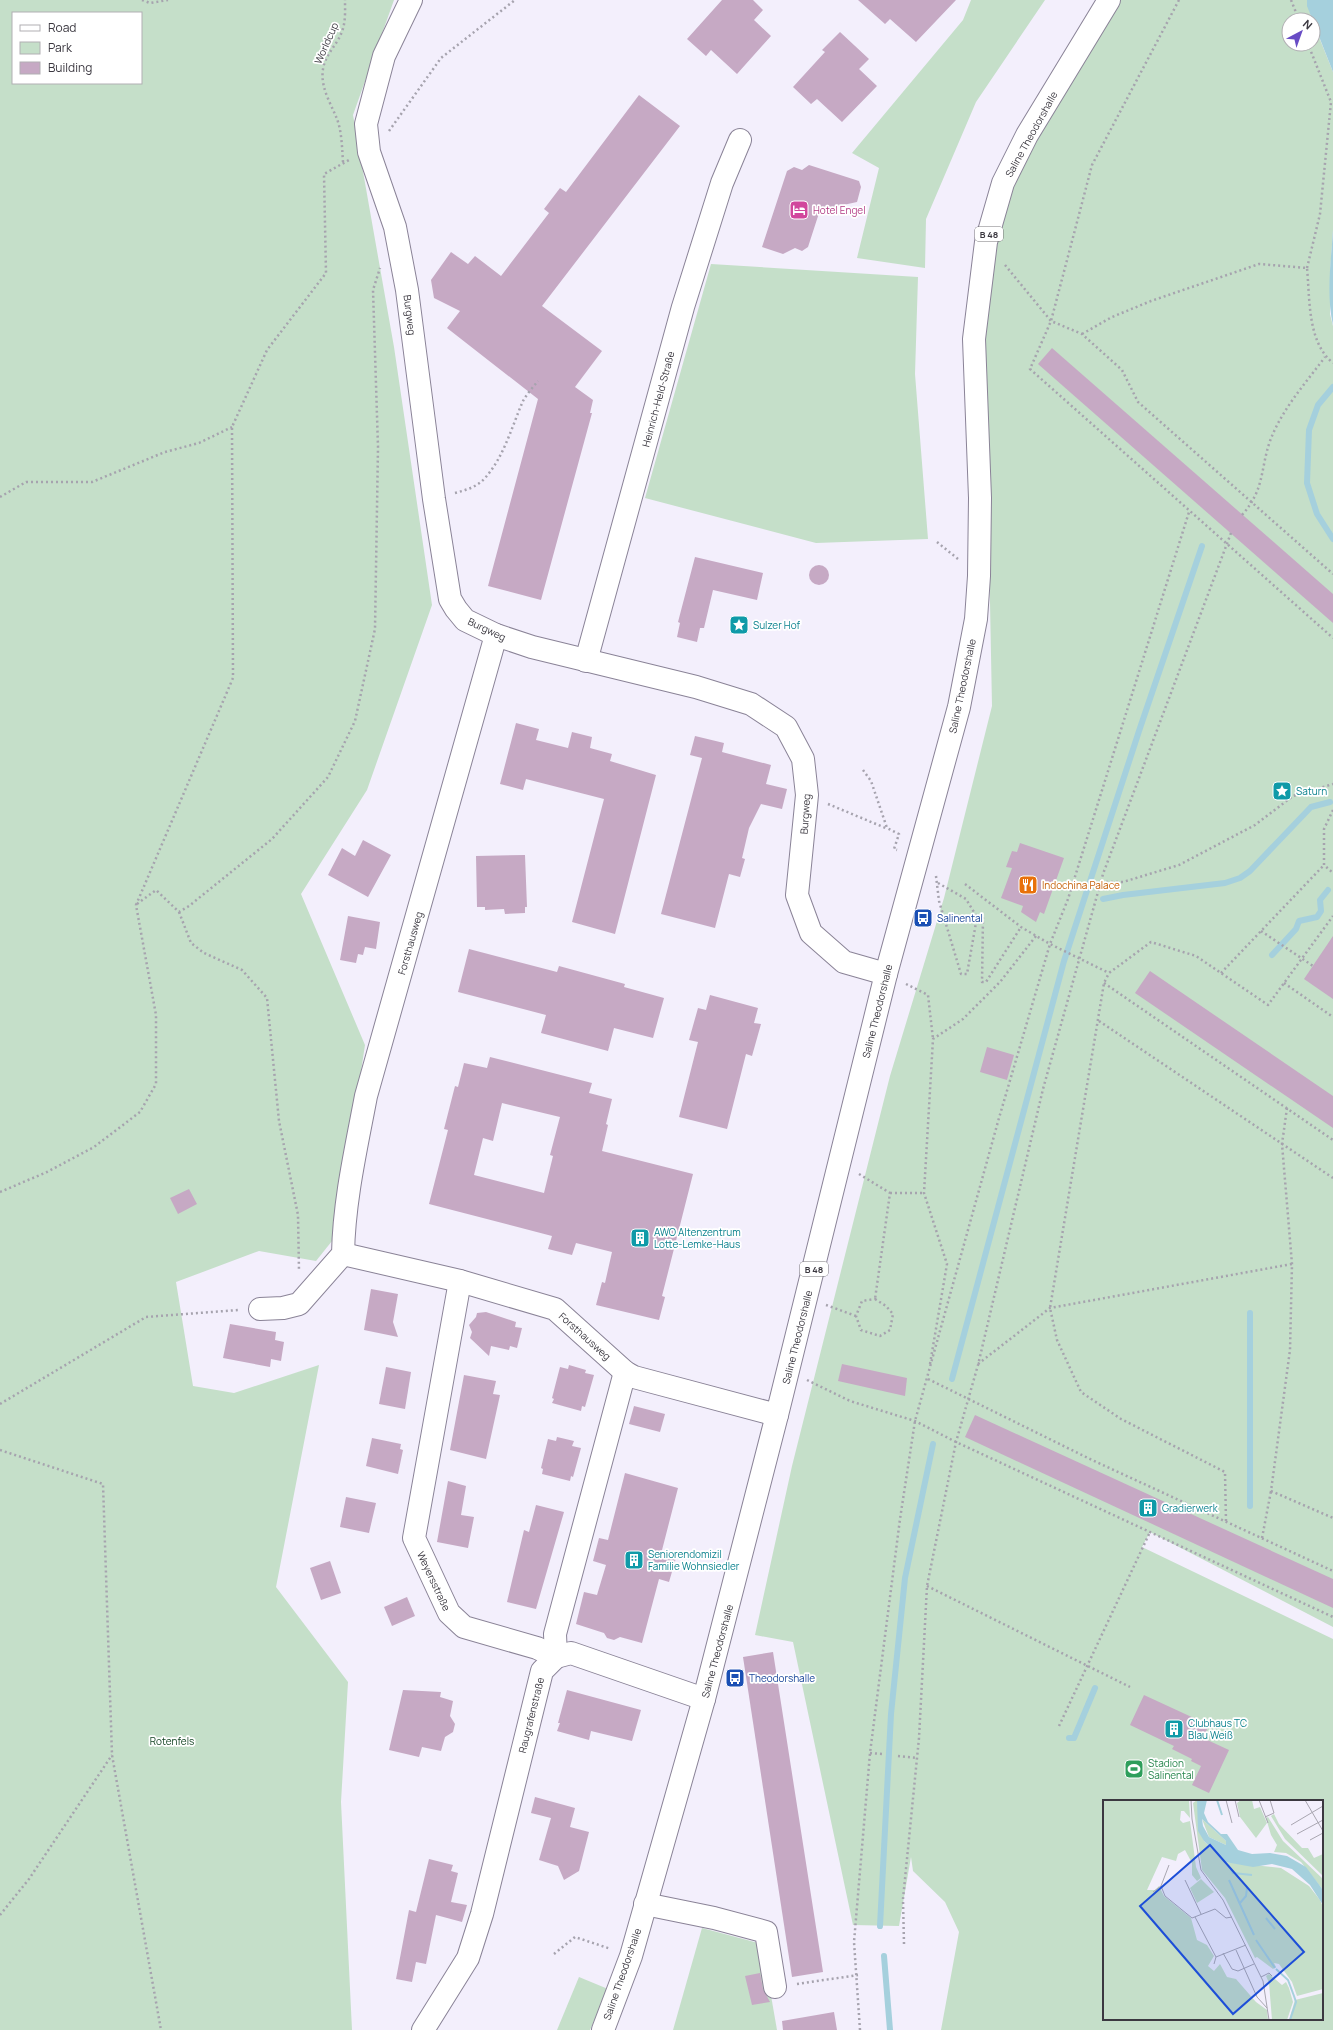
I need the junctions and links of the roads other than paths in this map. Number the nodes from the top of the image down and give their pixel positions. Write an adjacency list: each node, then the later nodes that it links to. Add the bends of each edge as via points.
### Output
1 (411, 0): 4 (street, Burgweg, via 384,56 366,124 369,152 395,227 407,290 434,499 450,599 465,620)
2 (1110, 0): 6 (street, Saline Theodorshalle / B 48, via 1027,135 1003,183 986,242 974,339 980,498 976,619 959,707)
3 (740, 140): 5 (street, Heinrich-Held-Straße, via 722,184 683,307)
4 (496, 636): 5 (street, Burgweg); 7 (street, Forsthausweg, via 366,1096 354,1155 344,1226)
5 (586, 661): 6 (street, Burgweg, via 696,687 751,704 786,727 803,759 807,795 797,895 811,933 844,962)
6 (886, 974): 11 (street, Saline Theodorshalle / B 48)
7 (343, 1254): 8 (street, Forsthausweg); 9 (street, via 299,1304)
8 (460, 1280): 10 (street, Forsthausweg, via 555,1309); 12 (street, Weyersstraße, via 414,1538 449,1613 464,1626 537,1648)
9 (260, 1309)
10 (625, 1372): 11 (street, Forsthausweg, via 634,1377); 12 (street, via 555,1634)
11 (778, 1415): 13 (street, Saline Theodorshalle / B 48)
12 (556, 1657): 13 (street, via 571,1653); 16 (street, Raugrafenstraße, via 542,1671 482,1914 468,1958)
13 (704, 1699): 14 (street, Saline Theodorshalle / B 48)
14 (645, 1904): 15 (street, via 766,1932); 17 (street, Saline Theodorshalle / B 48, via 631,1956)
15 (775, 1987)
16 (424, 2030)
17 (603, 2030)

